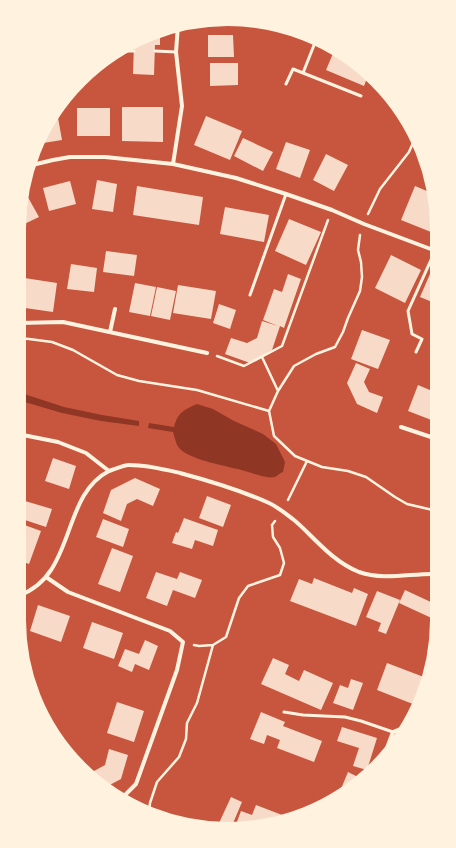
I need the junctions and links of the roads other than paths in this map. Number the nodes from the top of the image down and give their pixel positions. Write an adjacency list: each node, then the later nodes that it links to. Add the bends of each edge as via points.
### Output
1 (178, 31): 6 (street)
2 (314, 44): 7 (lane)
3 (129, 51): 4 (lane)
4 (134, 51)
5 (155, 51): 6 (lane)
6 (176, 52): 11 (street, via 182,106)
7 (303, 73): 8 (lane, via 293,69); 9 (lane)
8 (286, 84)
9 (361, 96)
10 (36, 164): 11 (street, via 70,157 105,157)
11 (173, 164): 12 (street, via 236,178)
12 (286, 194): 13 (street); 15 (lane)
13 (431, 249)
14 (431, 262): 19 (lane, via 408,311 412,334 422,339)
15 (250, 295)
16 (115, 309): 18 (street)
17 (25, 323): 18 (street, via 63,322)
18 (110, 332): 20 (street)
19 (416, 352)
20 (207, 353)
21 (401, 427): 23 (street)
22 (25, 435): 24 (street, via 58,442 86,453)
23 (431, 437)
24 (109, 471): 25 (street, via 128,465 154,467 239,491 270,503 296,521 342,564 360,572 381,576); 26 (street, via 95,481 84,496 59,558)
25 (431, 574)
26 (46, 577): 27 (street); 32 (street, via 68,592 170,631 183,642 177,670 136,784)
27 (25, 593)
28 (284, 712): 30 (lane, via 345,718)
29 (399, 729): 30 (street)
30 (393, 732): 31 (street)
31 (388, 745)
32 (124, 795)

